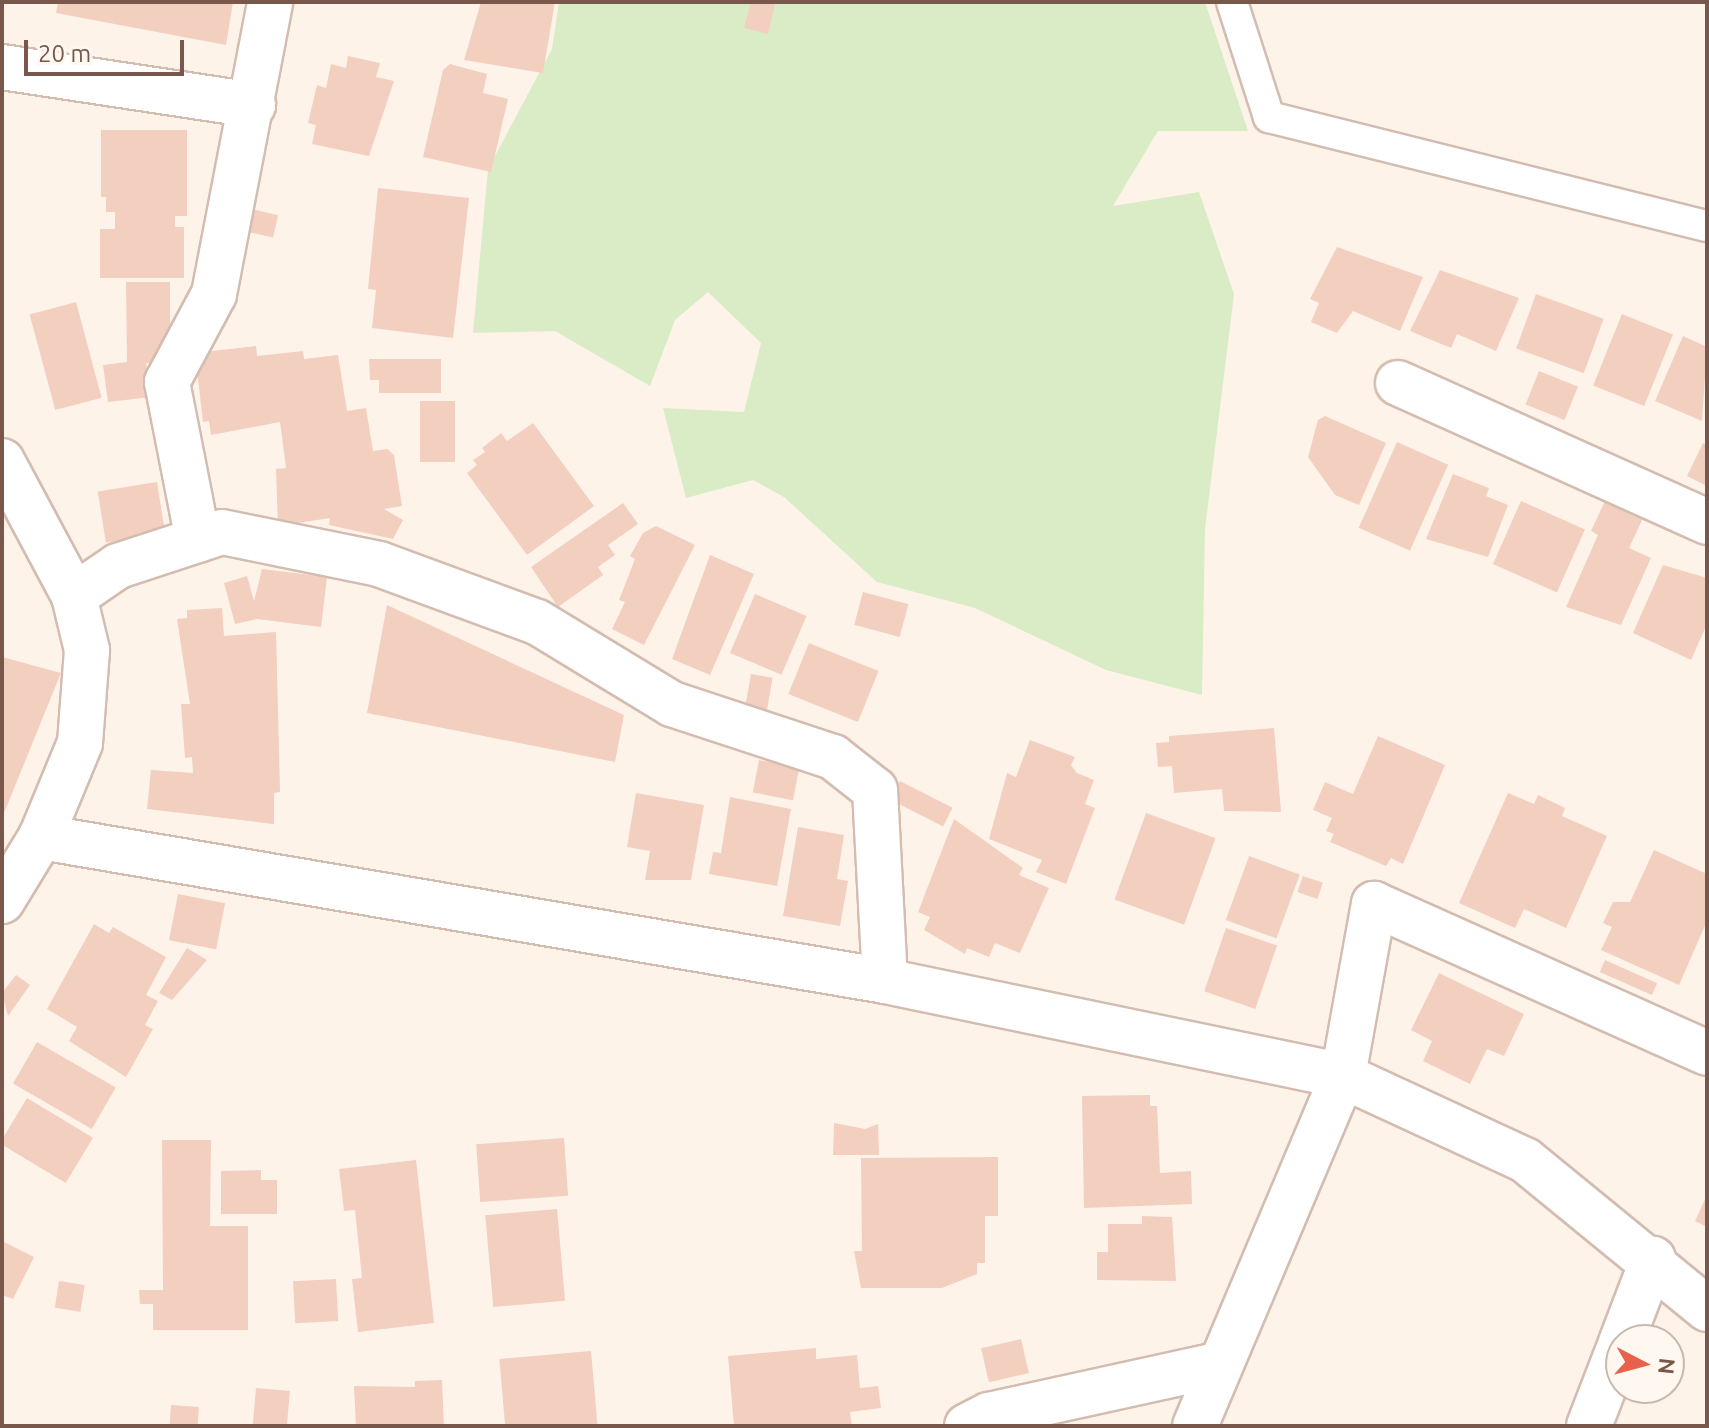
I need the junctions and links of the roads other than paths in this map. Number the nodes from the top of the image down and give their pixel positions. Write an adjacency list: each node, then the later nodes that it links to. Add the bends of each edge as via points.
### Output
1 (270, 2): 4 (street)
2 (1232, 2): 5 (lane, via 1269,117)
3 (2, 67): 4 (street)
4 (253, 105): 9 (street, via 214,294 167,382)
5 (1707, 226)
6 (1398, 383): 8 (street)
7 (3, 469): 10 (street)
8 (1707, 522)
9 (198, 540): 10 (street, via 118,566); 13 (street, via 222,532 379,564 537,622 672,704 833,757 875,790)
10 (74, 596): 11 (street, via 87,650 80,743)
11 (41, 837): 12 (street); 13 (street)
12 (2, 901)
13 (885, 981): 15 (street)
14 (1707, 1053): 15 (street, via 1374,904)
15 (1343, 1076): 16 (street, via 1525,1160); 19 (street)
16 (1653, 1259): 17 (street); 18 (street)
17 (1707, 1309)
18 (1629, 1324)
19 (1216, 1365): 21 (street, via 989,1415); 22 (street)
20 (1605, 1385): 23 (street)
21 (967, 1426)
22 (1195, 1426)
23 (1589, 1426)

